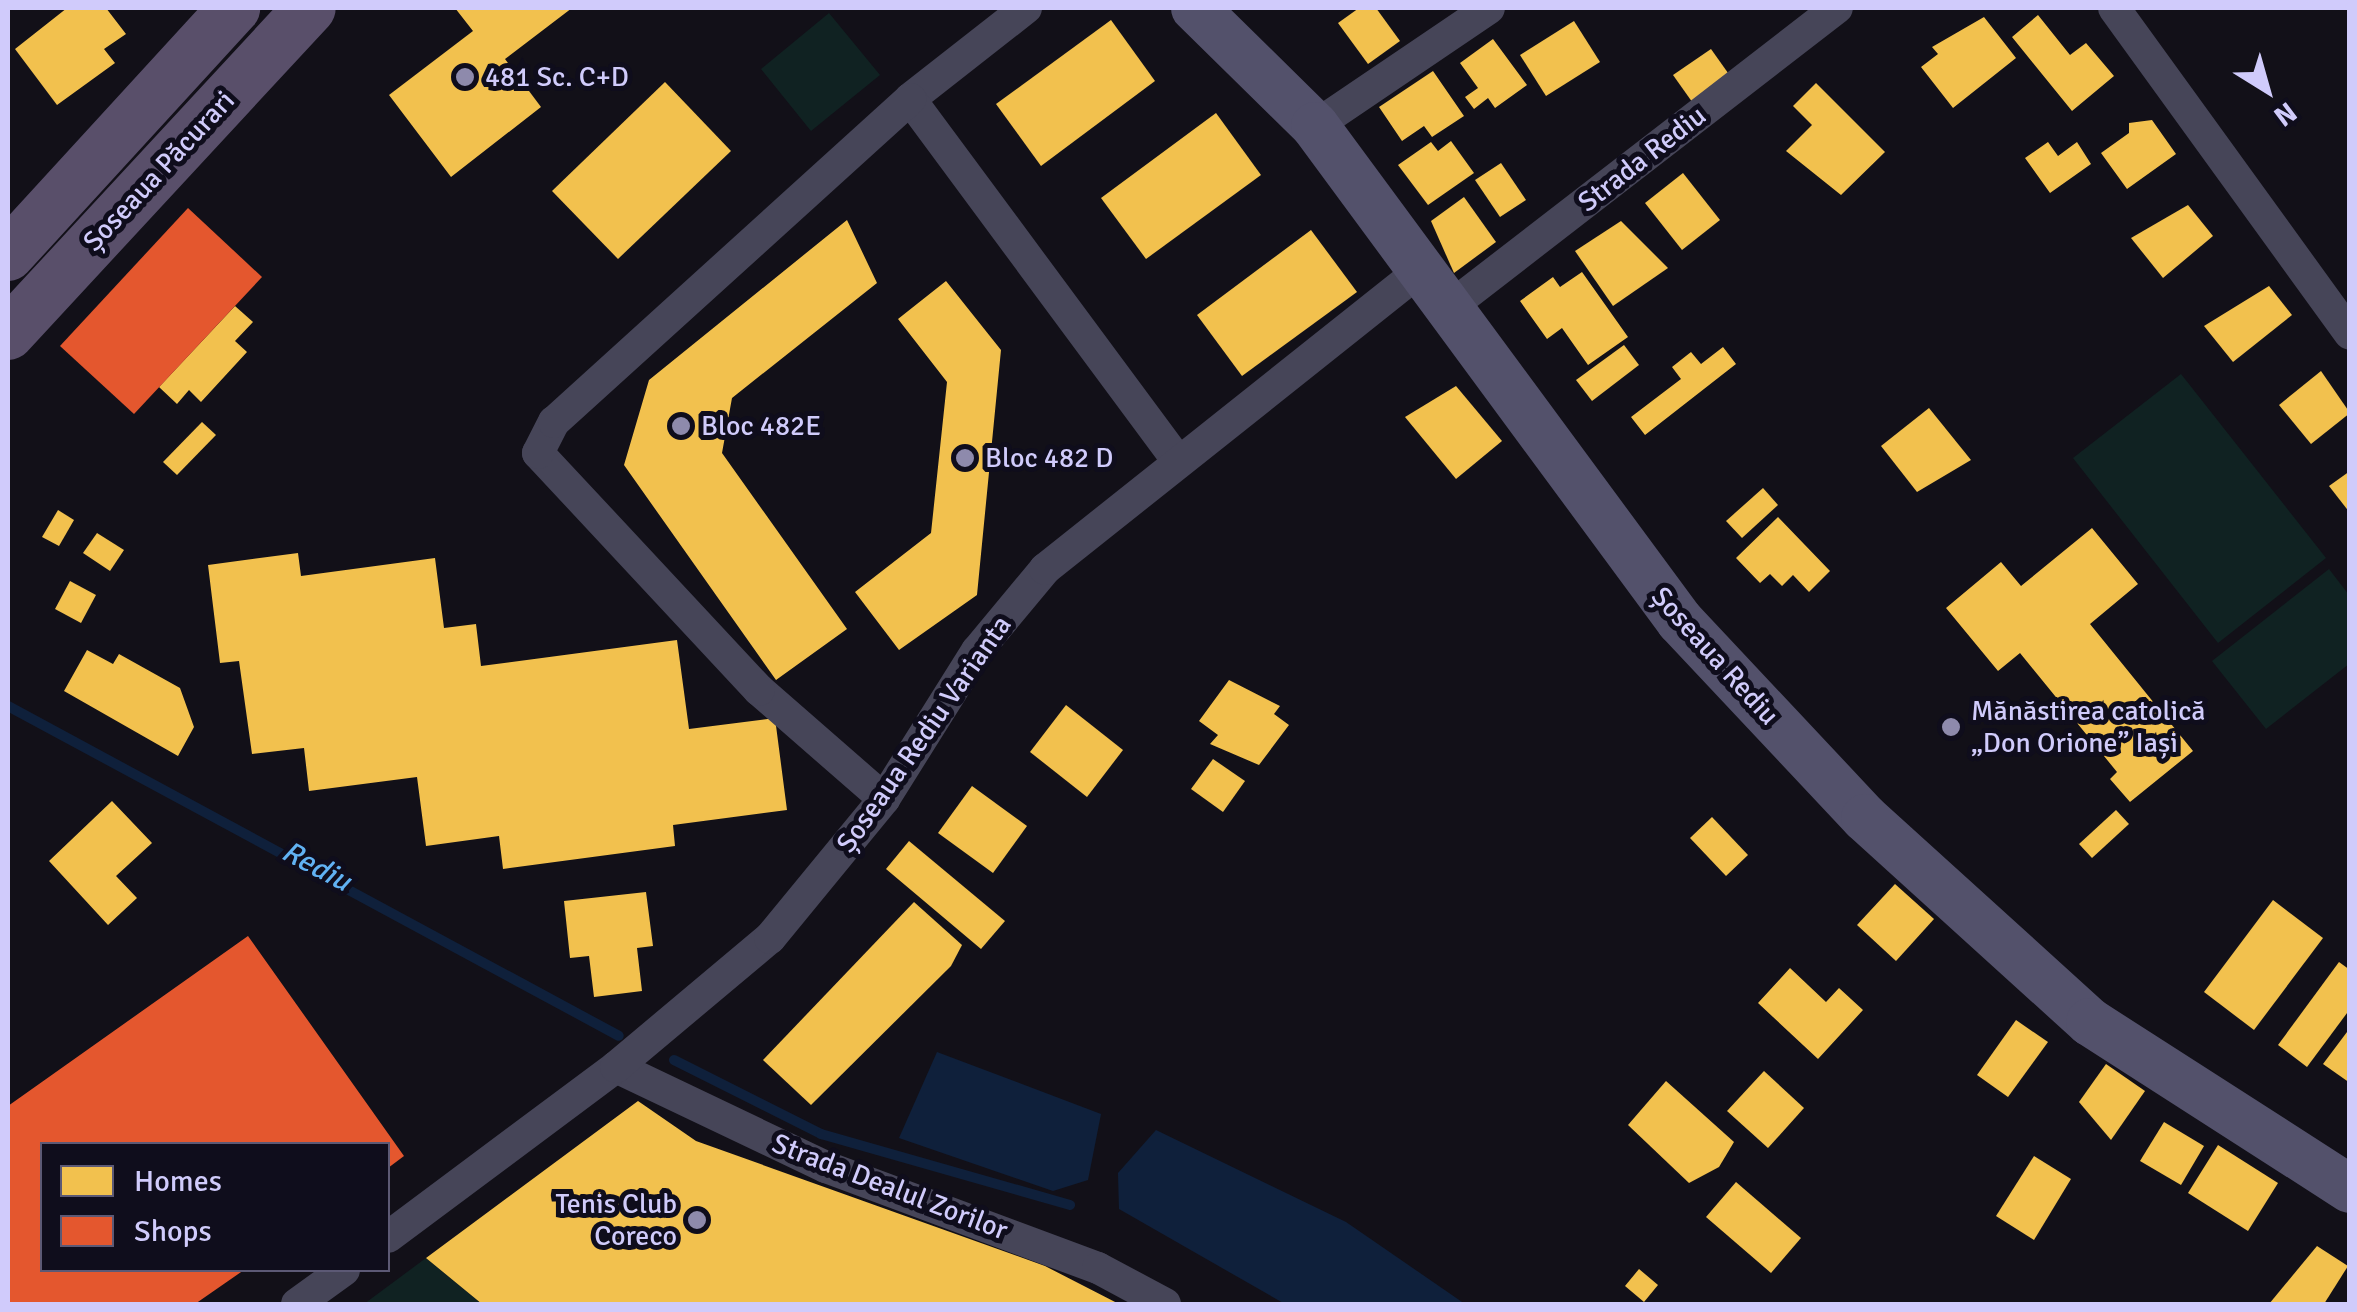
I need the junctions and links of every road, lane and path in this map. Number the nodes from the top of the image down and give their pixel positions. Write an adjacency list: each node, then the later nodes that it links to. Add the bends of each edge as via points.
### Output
1 (234, 8): 10 (main road, Șoseaua Păcurari)
2 (310, 8): 13 (main road, Șoseaua Păcurari)
3 (1026, 8): 8 (street)
4 (1195, 8): 9 (main road, Șoseaua Rediu)
5 (1489, 8): 9 (street)
6 (1837, 8): 12 (street, Strada Rediu)
7 (2114, 8): 14 (street)
8 (910, 99): 15 (street); 16 (street, via 554,422 538,453 759,690)
9 (1315, 126): 11 (main road, Șoseaua Rediu)
10 (8, 255)
11 (1418, 272): 12 (main road, Șoseaua Rediu); 15 (street, Șoseaua Rediu Varianta)
12 (1446, 310): 18 (main road, Șoseaua Rediu, via 1680,621 1864,818 2090,1022)
13 (8, 334)
14 (2350, 334)
15 (1176, 458): 16 (street, Șoseaua Rediu Varianta, via 1044,569 977,651)
16 (884, 798): 17 (street, Șoseaua Rediu Varianta, via 770,938)
17 (616, 1067): 19 (street, Șoseaua Rediu Varianta); 22 (street, Strada Dealul Zorilor, via 826,1168 1044,1246)
18 (2350, 1189)
19 (390, 1236)
20 (341, 1272): 21 (street)
21 (297, 1304)
22 (1164, 1304)

